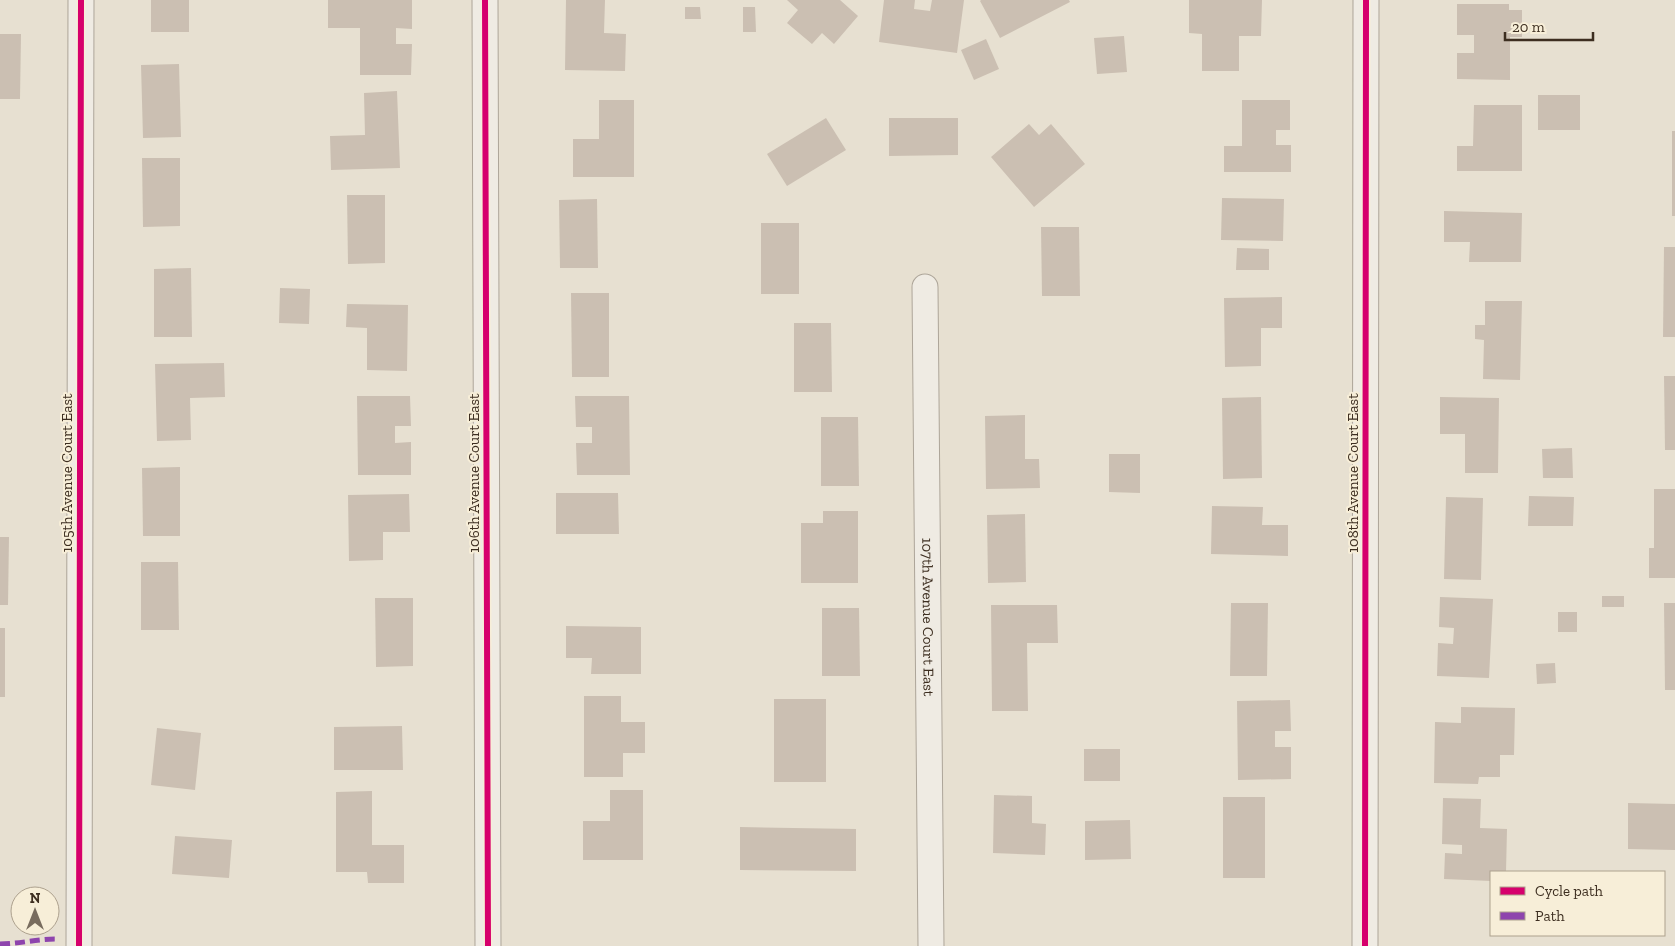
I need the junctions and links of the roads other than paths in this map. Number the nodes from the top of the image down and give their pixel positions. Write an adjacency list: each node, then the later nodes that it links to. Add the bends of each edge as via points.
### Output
1 (81, 0): 5 (street, 105th Avenue Court East)
2 (485, 0): 6 (street, 106th Avenue Court East)
3 (1366, 0): 8 (street, 108th Avenue Court East)
4 (925, 288): 7 (street, 107th Avenue Court East)
5 (78, 946)
6 (488, 946)
7 (930, 946)
8 (1365, 946)

